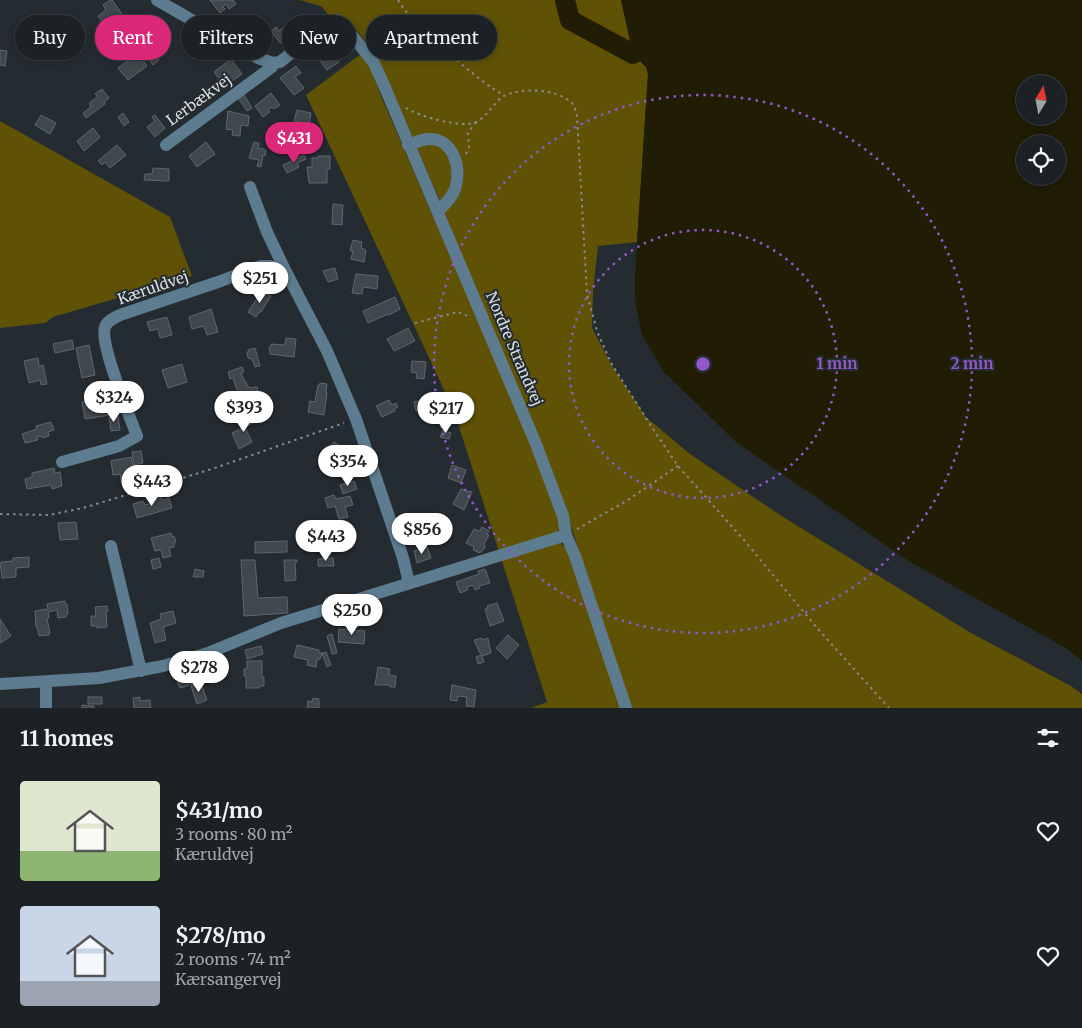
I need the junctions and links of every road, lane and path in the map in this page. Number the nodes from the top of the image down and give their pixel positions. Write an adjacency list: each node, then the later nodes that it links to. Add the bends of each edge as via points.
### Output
1 (158, 0): 5 (street)
2 (398, 0): 7 (path, via 402,8 436,41)
3 (356, 40): 6 (street, Nordre Strandvej, via 374,63)
4 (283, 60): 5 (street, Lerbækvej)
5 (273, 64): 9 (street, Lerbækvej)
6 (388, 96): 8 (path, via 414,113 456,125); 10 (street, Nordre Strandvej)
7 (505, 96): 8 (path); 19 (path, via 521,91 544,92 560,95 572,103 577,116 587,294 597,331 611,362)
8 (476, 122): 11 (path, via 468,132 464,161)
9 (166, 145)
10 (408, 145): 11 (street, via 427,139 437,140 454,154); 13 (street, Nordre Strandvej)
11 (456, 167): 13 (street, via 454,191)
12 (250, 187): 14 (street)
13 (438, 211): 16 (street, Nordre Strandvej)
14 (285, 270): 17 (street, via 327,350); 18 (street, Kæruldvej, via 260,266 109,321 103,337 137,436 120,446)
15 (414, 323): 16 (path, via 458,312)
16 (486, 324): 21 (street, Nordre Strandvej, via 536,444 563,516)
17 (356, 419): 20 (path, via 212,469 83,508 49,515); 23 (street)
18 (62, 462)
19 (677, 466): 21 (path, via 628,500); 29 (path)
20 (0, 514)
21 (566, 534): 23 (street); 28 (street, Nordre Strandvej)
22 (111, 546): 24 (street)
23 (409, 583): 24 (street, via 282,623 208,653)
24 (141, 671): 25 (street)
25 (46, 682): 26 (street); 27 (street)
26 (0, 684)
27 (46, 708)
28 (626, 708)
29 (889, 708)

